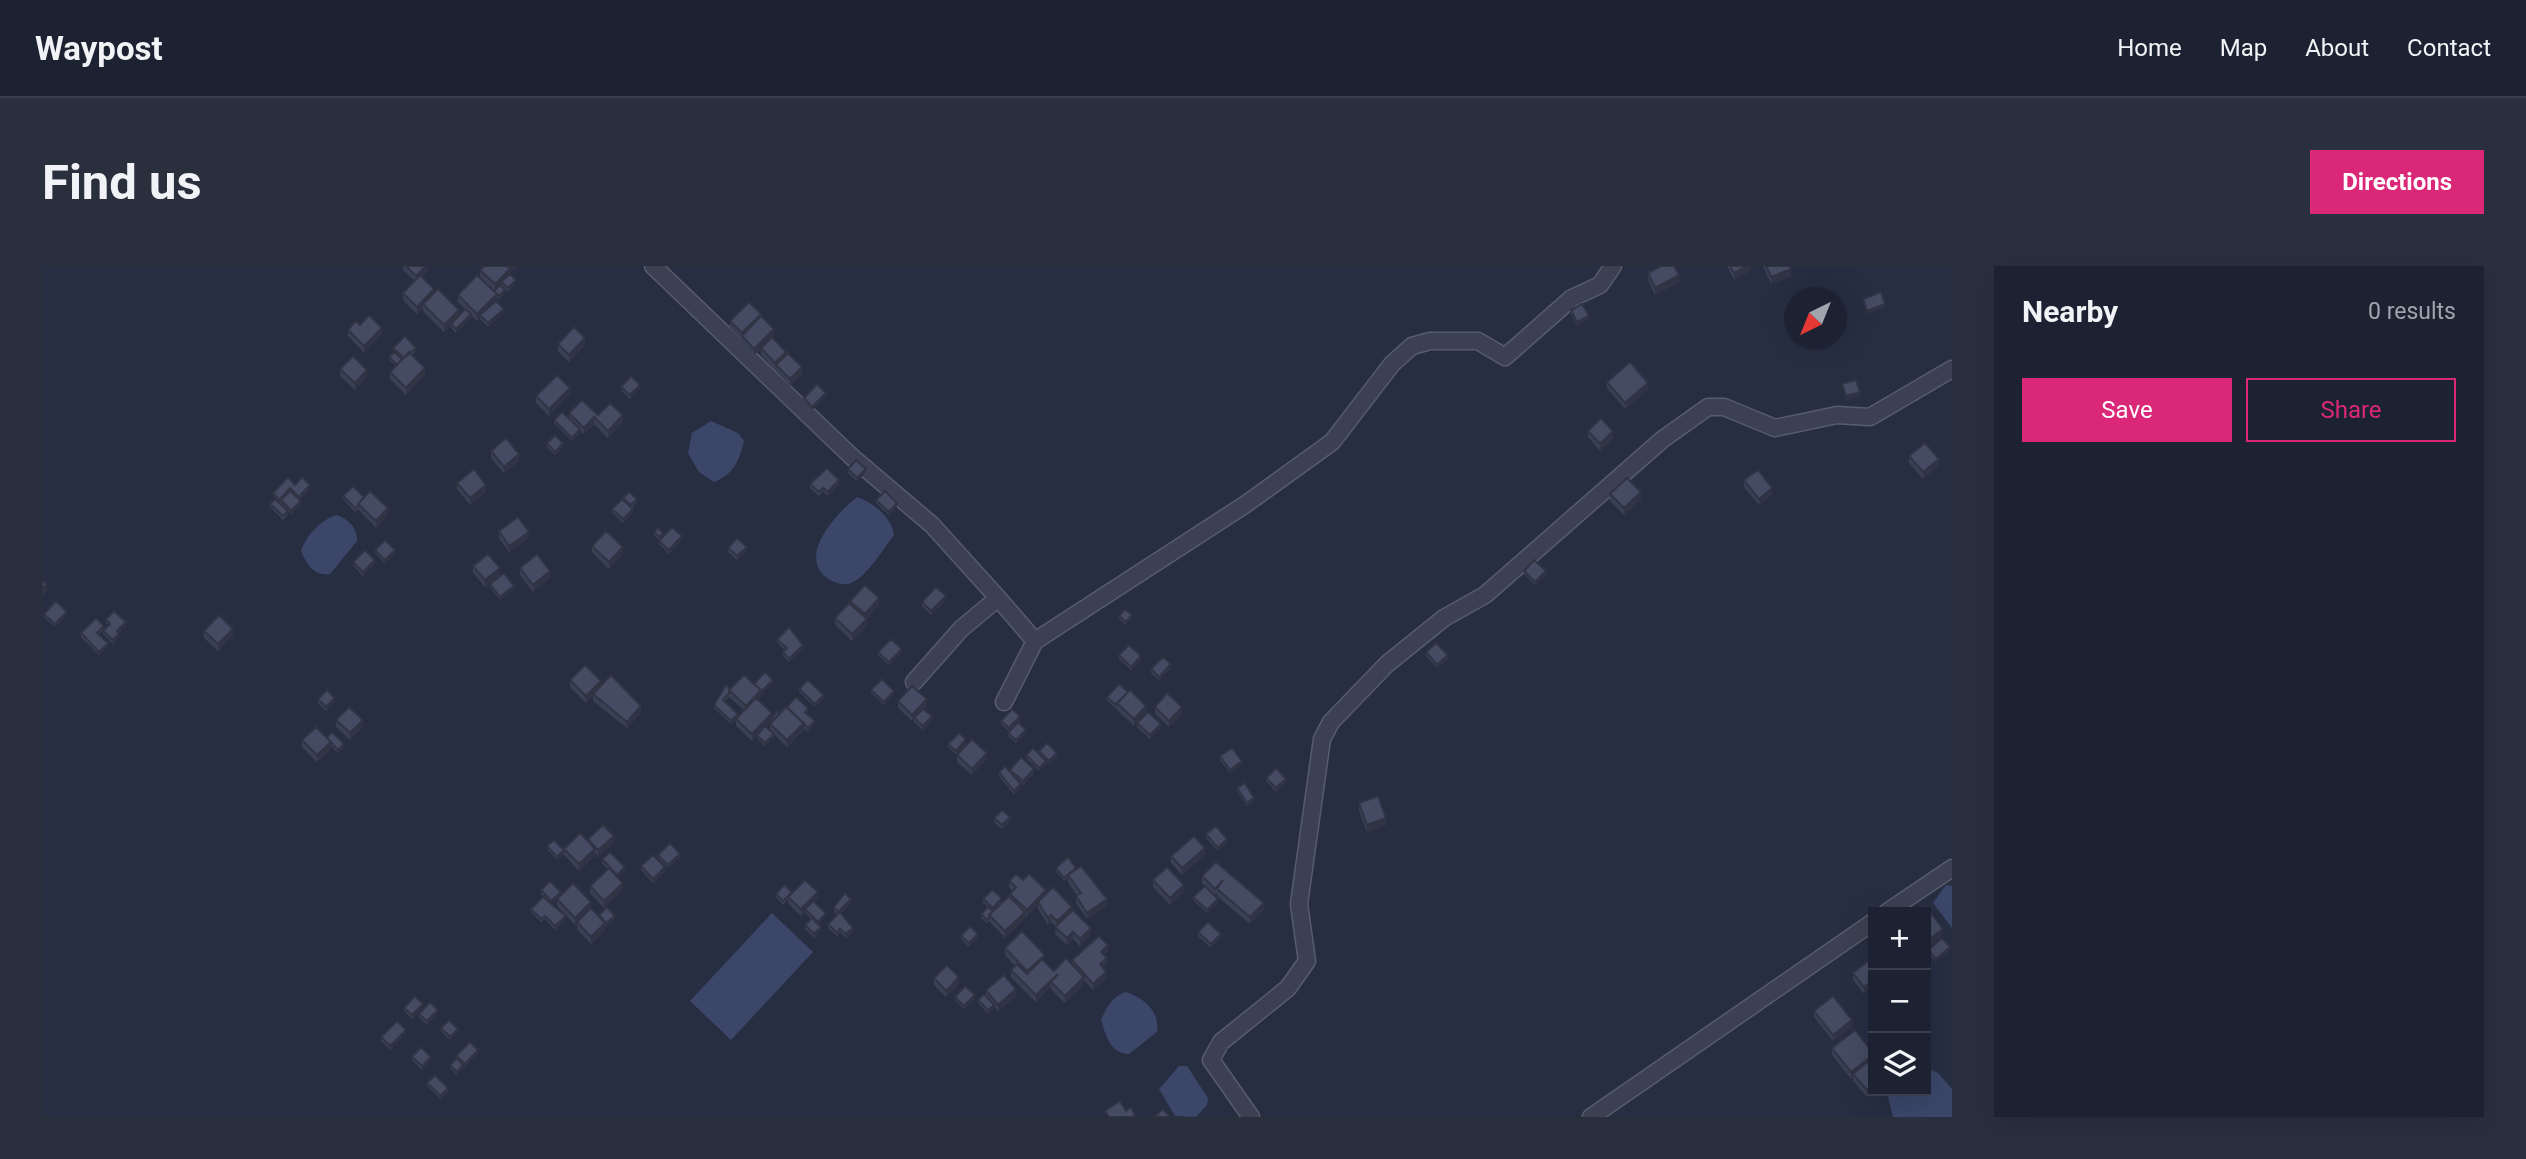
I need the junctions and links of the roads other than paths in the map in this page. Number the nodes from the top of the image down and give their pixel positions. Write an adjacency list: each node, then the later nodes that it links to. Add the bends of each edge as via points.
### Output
1 (653, 266): 4 (street, via 852,457 932,525)
2 (1613, 266): 5 (street, via 1600,285 1573,298 1505,357 1478,341 1430,341 1412,346 1392,364 1332,442 1246,504)
3 (1952, 369): 11 (street, via 1870,417 1837,415 1775,428 1724,407 1708,407 1663,439 1485,595 1444,618 1387,664 1331,722 1322,739 1298,904 1307,961 1288,988 1220,1042 1211,1060)
4 (998, 598): 5 (street); 6 (street, via 961,629)
5 (1035, 640): 7 (street)
6 (914, 682)
7 (1004, 702)
8 (1952, 868): 9 (street)
9 (1894, 907)
10 (1868, 925): 12 (street)
11 (1251, 1117)
12 (1591, 1117)

